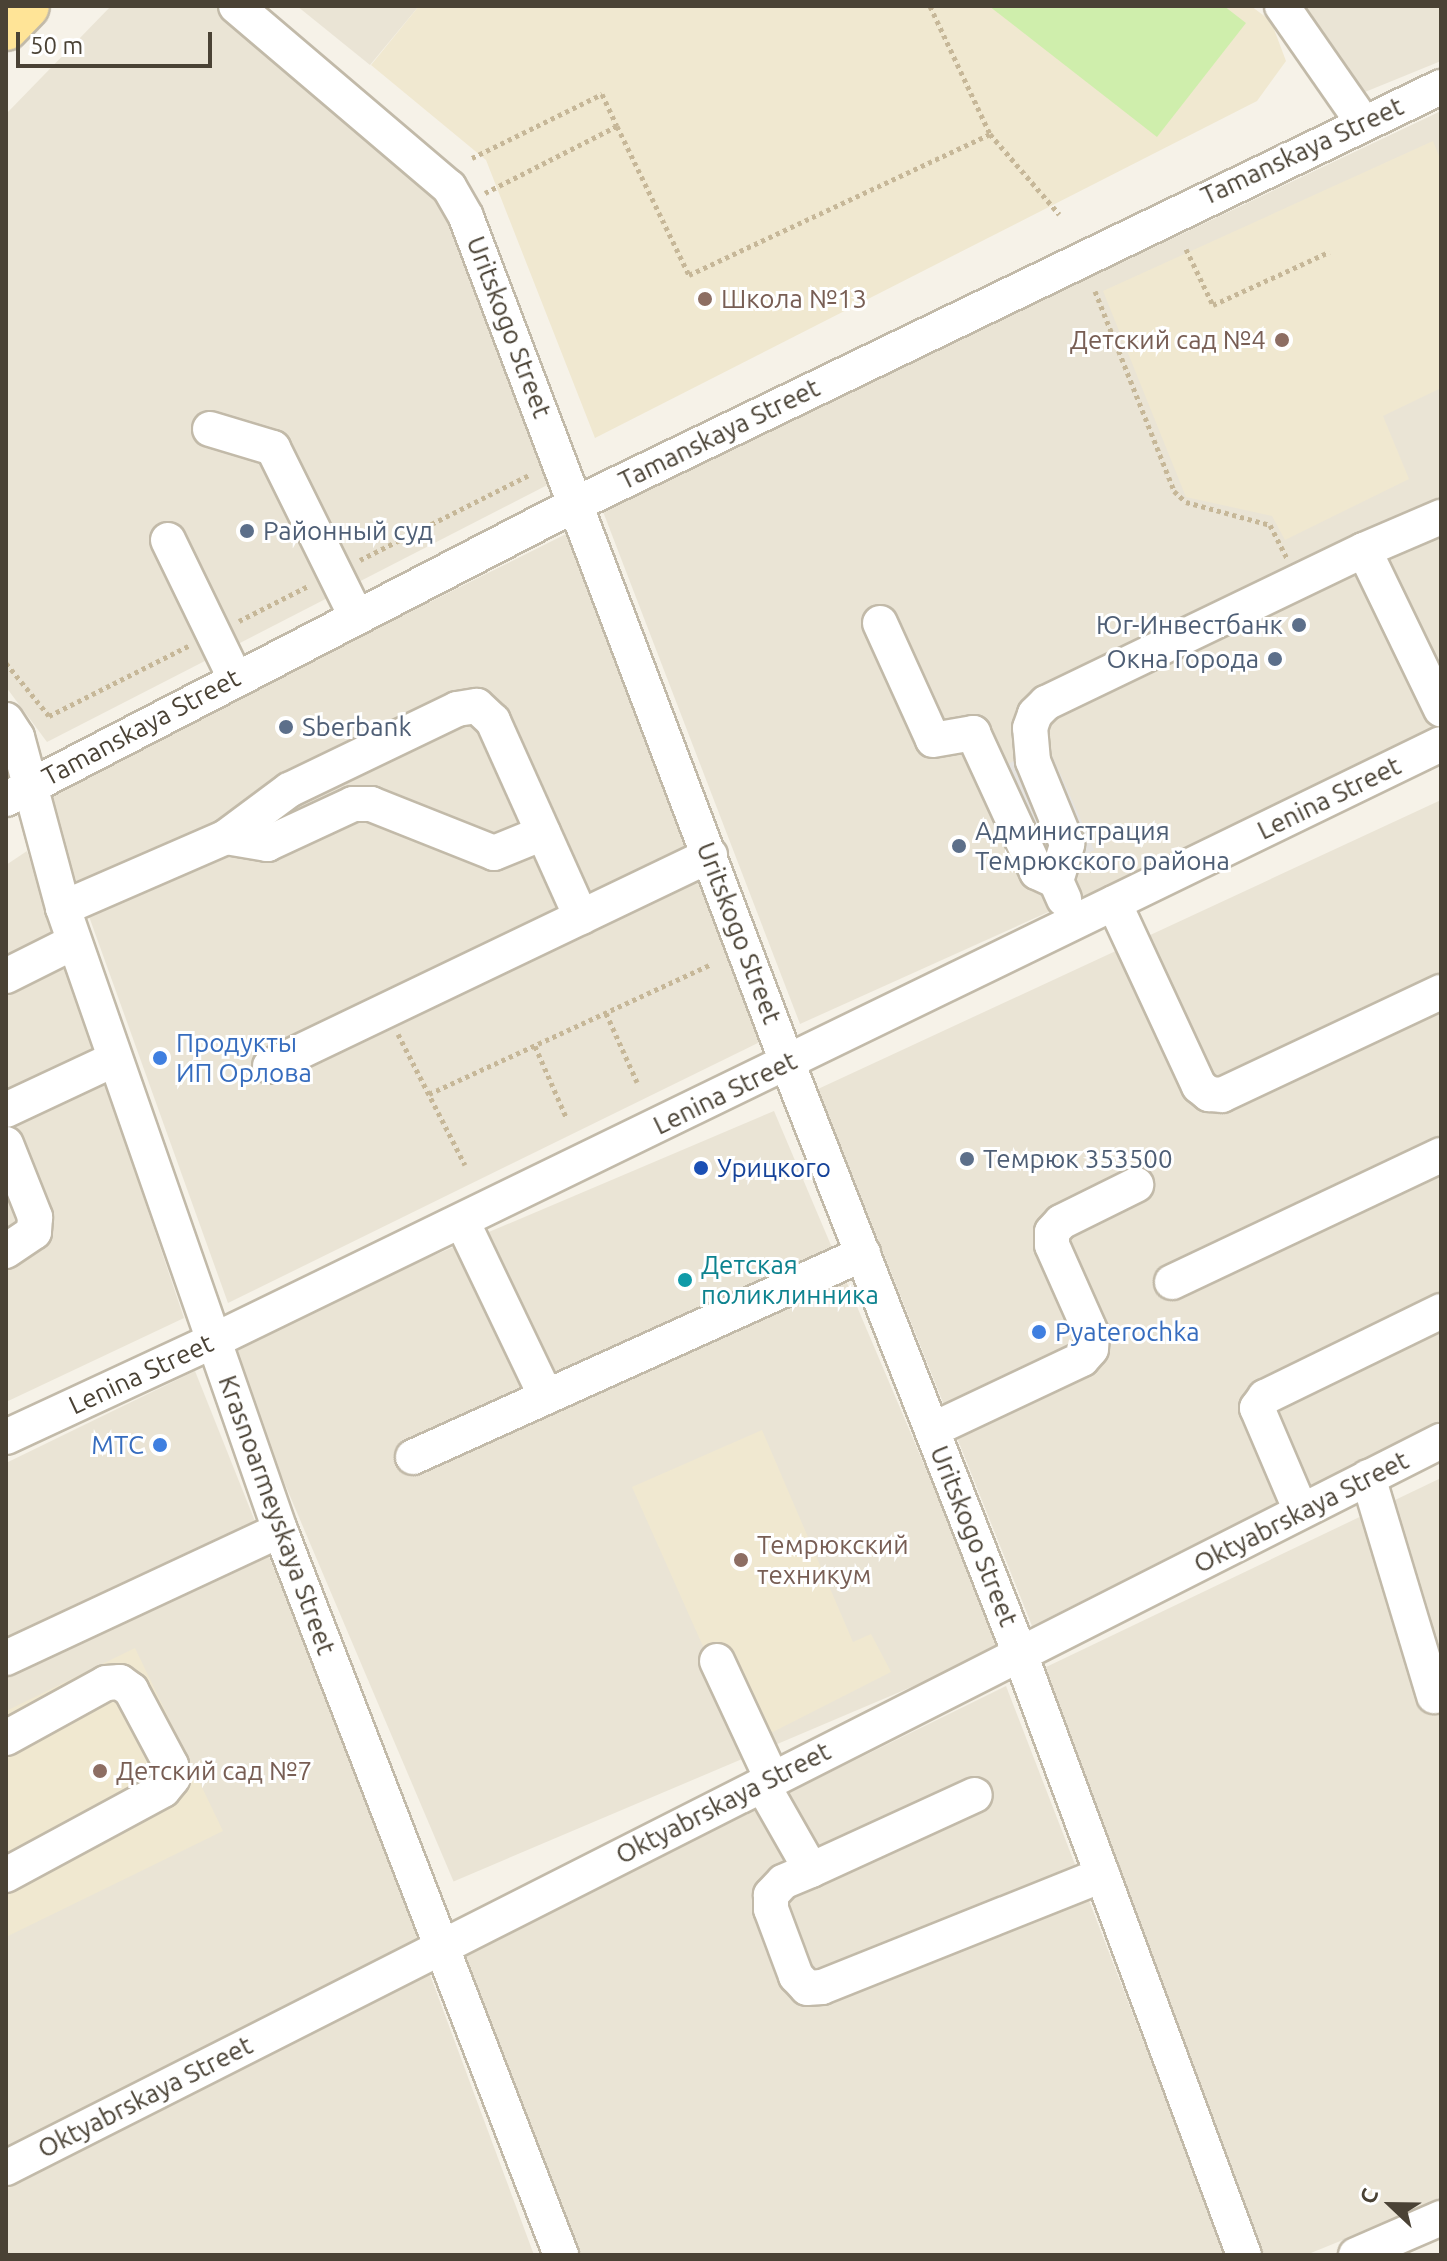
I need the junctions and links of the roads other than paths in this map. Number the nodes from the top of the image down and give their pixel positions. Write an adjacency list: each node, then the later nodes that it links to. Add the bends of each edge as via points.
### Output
1 (27, 6): 4 (main road)
2 (236, 6): 8 (street, Uritskogo Street, via 449,187 466,217)
3 (1282, 6): 6 (street)
4 (6, 28)
5 (1441, 87): 6 (street, Tamanskaya Street)
6 (1362, 121): 8 (street, Tamanskaya Street)
7 (210, 429): 12 (street, via 273,448)
8 (578, 503): 12 (street, Tamanskaya Street); 21 (street, Uritskogo Street)
9 (1441, 517): 11 (street)
10 (168, 540): 14 (street)
11 (1364, 550): 15 (street); 22 (street, via 1046,703 1035,714 1030,728 1033,761 1067,844)
12 (356, 616): 14 (street, Tamanskaya Street)
13 (880, 623): 22 (street, via 933,740 973,733 1037,872)
14 (235, 678): 18 (street, Tamanskaya Street)
15 (1441, 709)
16 (6, 720): 18 (street, Krasnoarmeyskaya Street, via 17,737)
17 (1441, 744): 23 (street, Lenina Street)
18 (18, 792): 24 (street, Krasnoarmeyskaya Street)
19 (543, 833): 20 (street, via 494,853 363,802 267,844); 20 (street, via 493,721 477,706 457,709 289,790); 25 (street)
20 (226, 837): 24 (street)
21 (710, 855): 25 (street); 31 (street, Uritskogo Street)
22 (1056, 881): 26 (street)
23 (1114, 903): 26 (street, Lenina Street); 29 (street, via 1199,1086 1209,1094 1222,1095)
24 (63, 908): 27 (street, Krasnoarmeyskaya Street)
25 (581, 917): 32 (street)
26 (1074, 922): 31 (street, Lenina Street)
27 (74, 942): 28 (street); 30 (street, Krasnoarmeyskaya Street)
28 (6, 976)
29 (1441, 992)
30 (115, 1059): 33 (street); 42 (street, Krasnoarmeyskaya Street)
31 (787, 1062): 37 (street, Lenina Street); 39 (street, Uritskogo Street)
32 (270, 1066)
33 (6, 1110)
34 (6, 1144): 38 (street, via 35,1217 34,1232)
35 (1441, 1155): 40 (street)
36 (1136, 1185): 44 (street, via 1061,1222 1052,1232 1052,1245 1092,1335 1091,1349 1082,1359)
37 (462, 1221): 42 (street, Lenina Street); 43 (street)
38 (6, 1251)
39 (863, 1254): 43 (street); 44 (street, Uritskogo Street)
40 (1172, 1282)
41 (1441, 1311): 49 (street, via 1265,1397 1257,1408)
42 (213, 1341): 45 (street, Lenina Street); 50 (street, Krasnoarmeyskaya Street)
43 (546, 1396): 47 (street)
44 (932, 1430): 51 (street, Uritskogo Street)
45 (6, 1437)
46 (1441, 1441): 48 (street, Oktyabrskaya Street)
47 (413, 1457)
48 (1368, 1477): 49 (street, Oktyabrskaya Street); 54 (street)
49 (1301, 1511): 51 (street, Oktyabrskaya Street)
50 (280, 1530): 52 (street); 61 (street, Krasnoarmeyskaya Street)
51 (1020, 1654): 56 (street, Oktyabrskaya Street); 60 (street, Uritskogo Street)
52 (6, 1658)
53 (717, 1661): 56 (street)
54 (1434, 1696)
55 (6, 1738): 59 (street, via 106,1683 120,1682 131,1690 171,1765 172,1779 163,1790)
56 (767, 1781): 58 (street); 61 (street, Oktyabrskaya Street)
57 (975, 1795): 58 (street)
58 (811, 1870): 60 (street, via 783,1882 771,1895 771,1909 796,1976 807,1988 822,1987)
59 (6, 1875)
60 (1102, 1875): 65 (street, Uritskogo Street)
61 (439, 1946): 62 (street, Oktyabrskaya Street); 64 (street, Krasnoarmeyskaya Street)
62 (6, 2168)
63 (1441, 2218): 66 (street)
64 (561, 2255)
65 (1244, 2255)
66 (1356, 2255)

